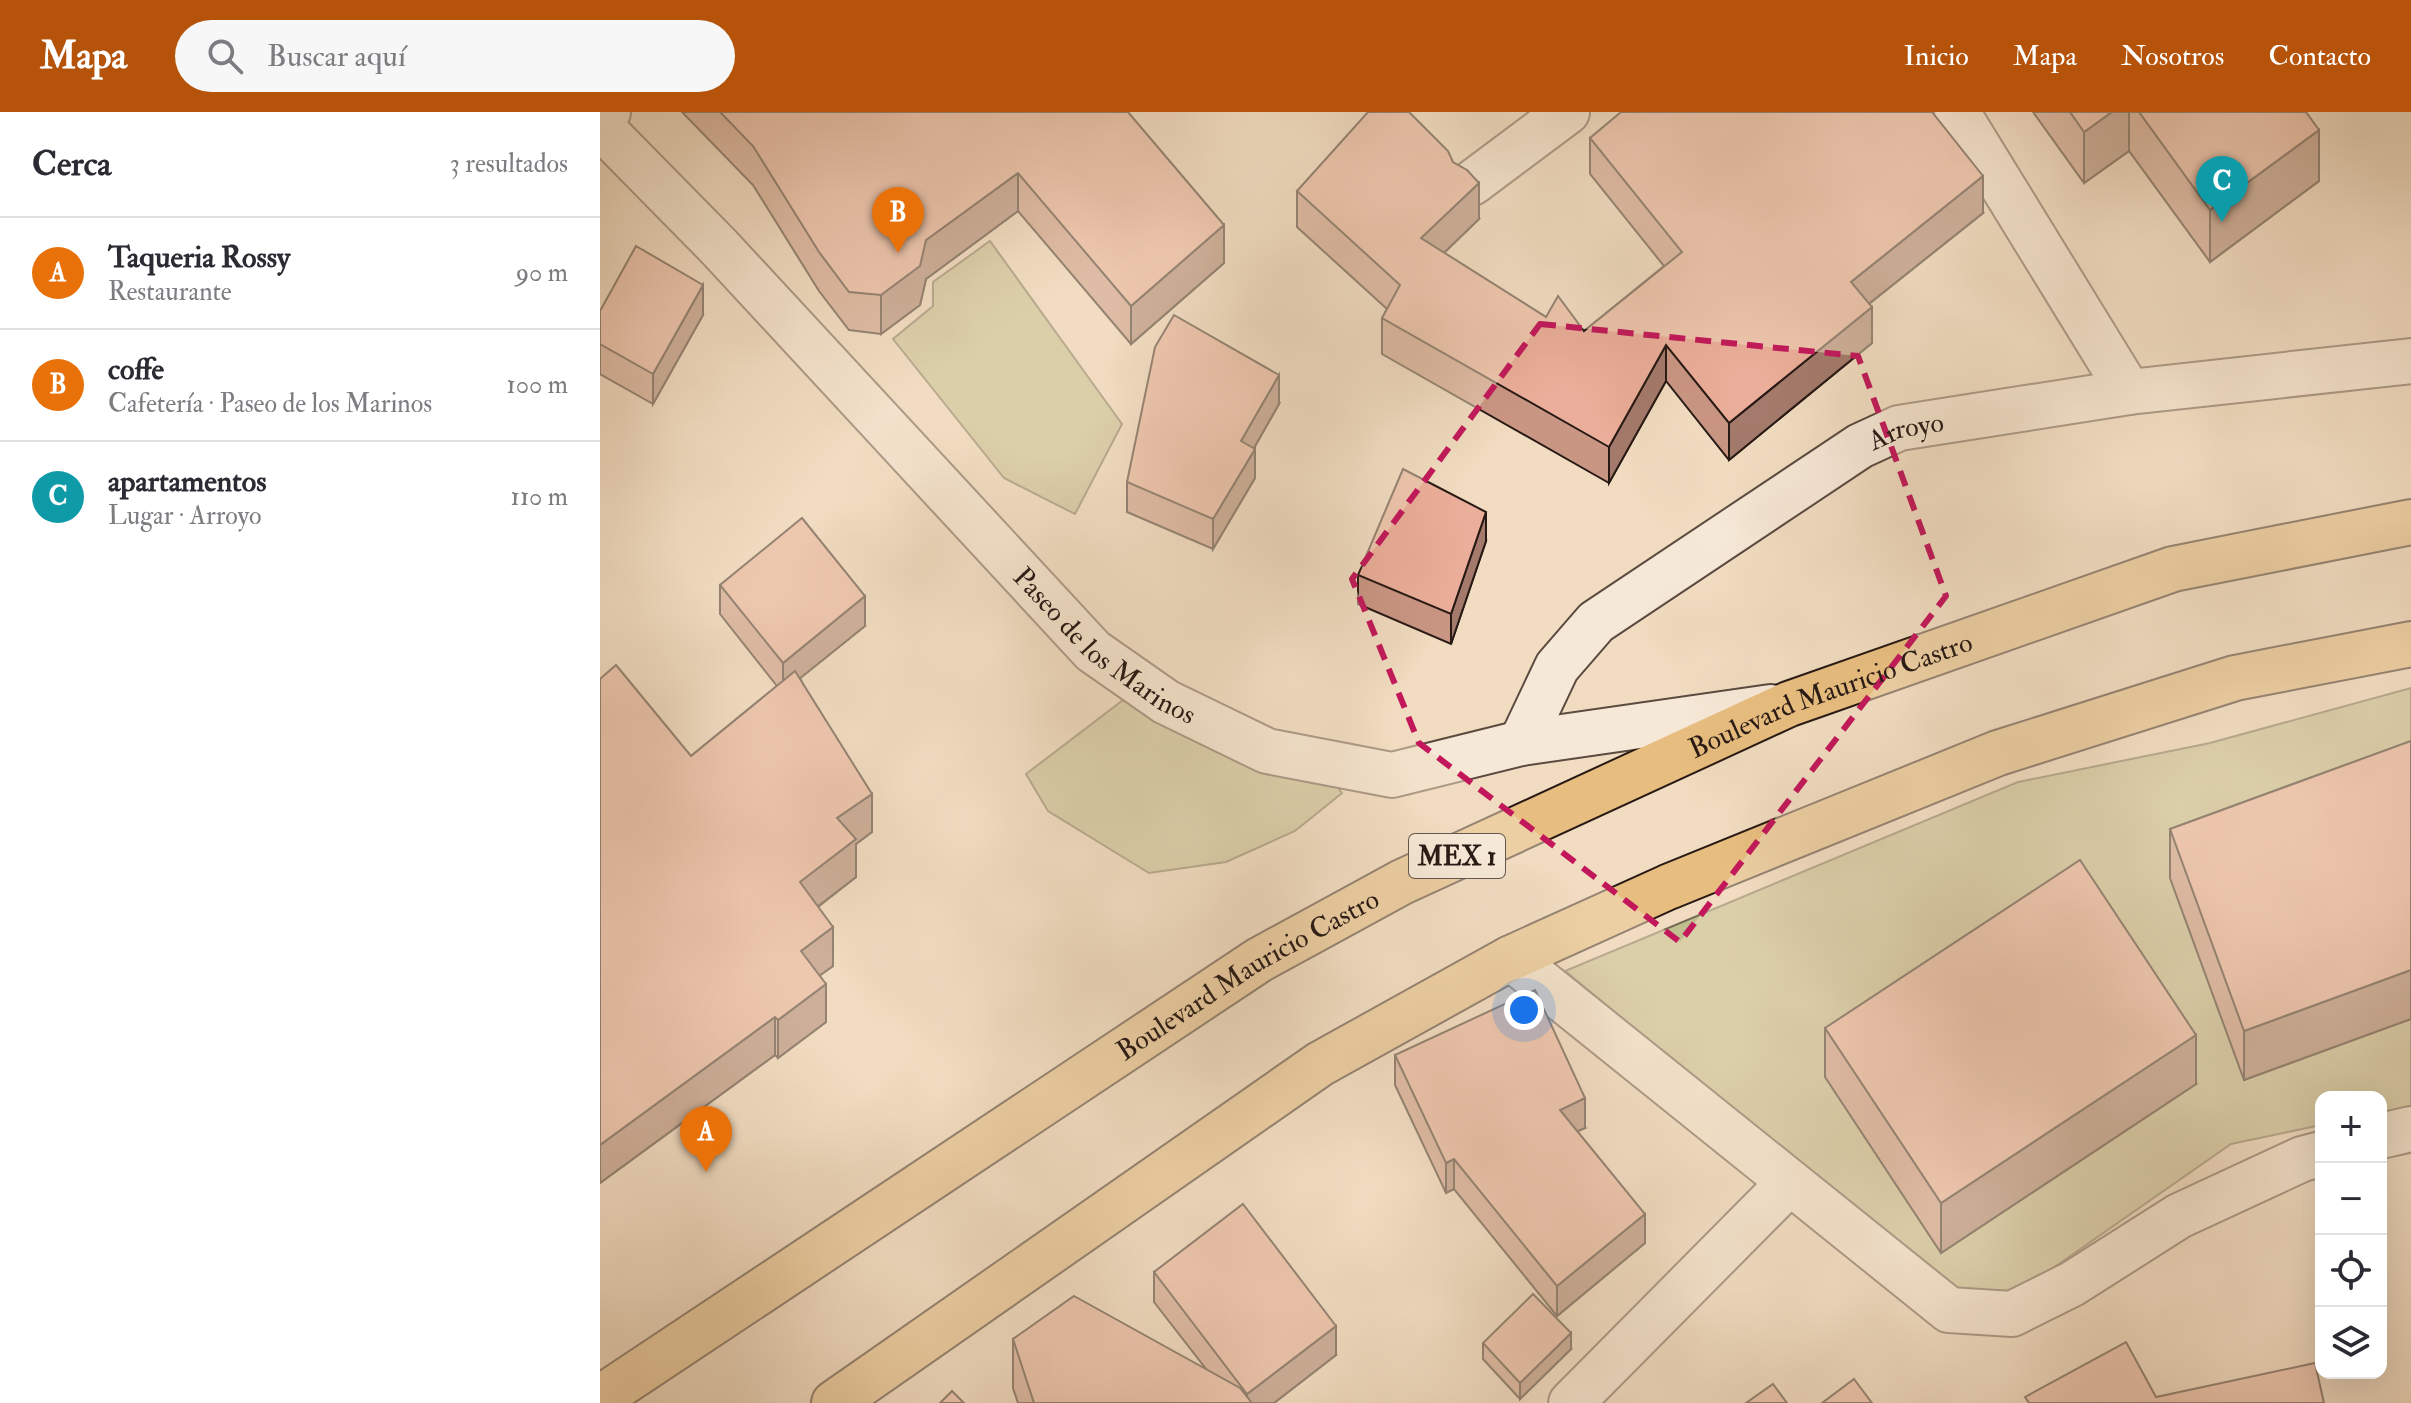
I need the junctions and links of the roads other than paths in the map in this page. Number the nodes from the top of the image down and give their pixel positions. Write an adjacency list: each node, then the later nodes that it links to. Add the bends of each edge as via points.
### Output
1 (1567, 112): 4 (street)
2 (1957, 112): 6 (street)
3 (602, 124): 10 (street, Paseo de los Marinos, via 1093,651 1166,702 1267,751 1392,775)
4 (1472, 183)
5 (2411, 361): 6 (street, Arroyo)
6 (2129, 392): 10 (street, Arroyo, via 1899,428 1860,446 1596,622 1557,667)
7 (2411, 522): 9 (main road, Boulevard Mauricio Castro / MEX 1, via 2173,569)
8 (2411, 644): 11 (main road, via 2235,678 1998,753 1668,887)
9 (1789, 704): 10 (street, Paseo de los Marinos); 16 (main road, Boulevard Mauricio Castro / MEX 1, via 1402,882 1259,960)
10 (1521, 743)
11 (1511, 958): 15 (street); 17 (main road, via 1320,1064)
12 (2411, 1129): 13 (street)
13 (2387, 1135)
14 (2315, 1156): 15 (street, via 2179,1216 2072,1284 2012,1314 1949,1310)
15 (1789, 1183): 18 (street)
16 (600, 1398)
17 (834, 1403)
18 (1571, 1403)

